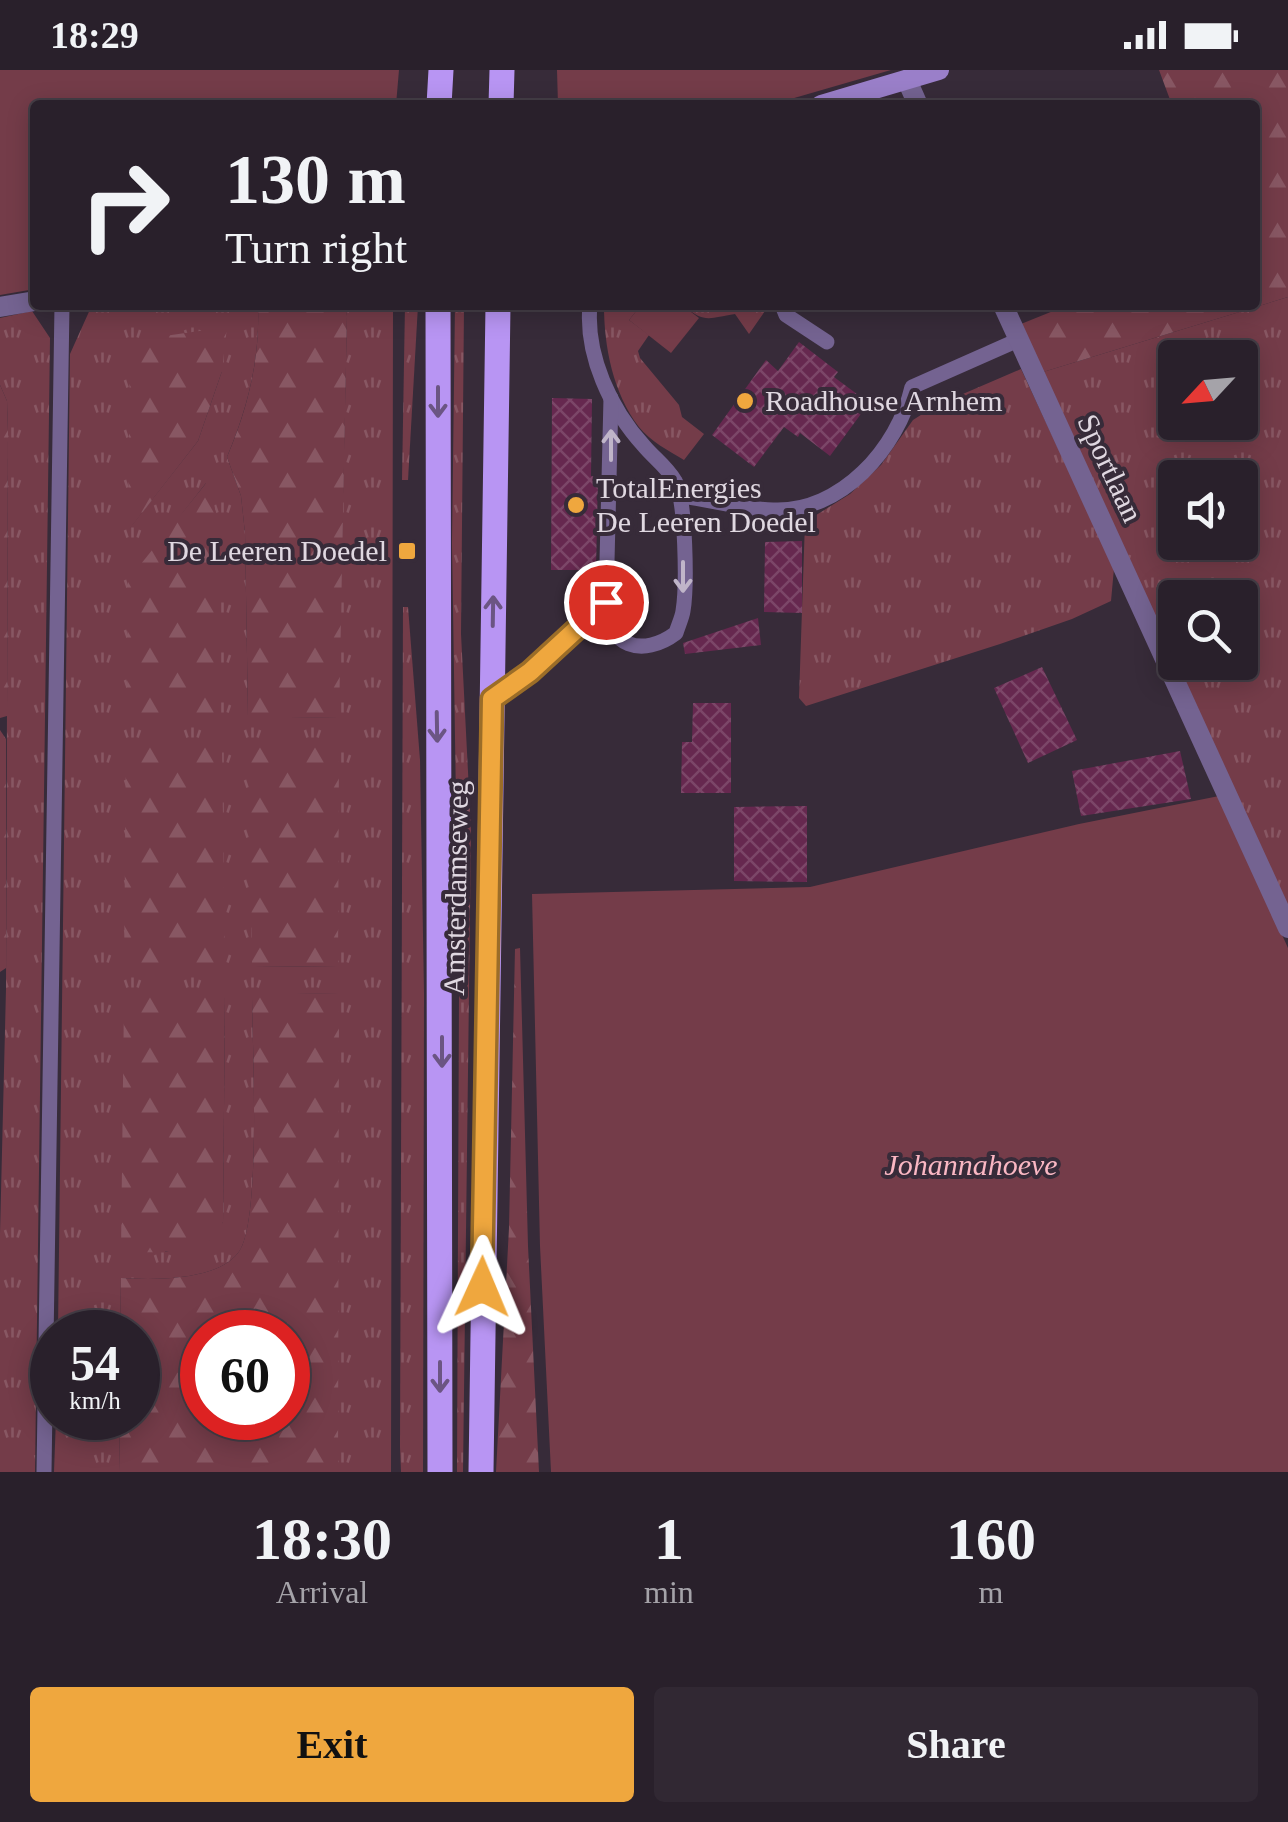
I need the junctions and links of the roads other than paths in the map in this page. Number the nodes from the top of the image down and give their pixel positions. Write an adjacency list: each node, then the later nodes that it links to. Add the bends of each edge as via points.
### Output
1 (441, 70): 5 (main road)
2 (502, 70): 6 (main road)
3 (939, 70): 4 (main road)
4 (907, 80): 7 (main road); 8 (street)
5 (439, 100)
6 (500, 100)
7 (838, 100)
8 (916, 100)
9 (30, 302): 10 (street)
10 (0, 308)
11 (62, 310): 24 (lane)
12 (438, 310): 25 (main road, Amsterdamseweg, one-way to 25)
13 (498, 310): 22 (main road, Amsterdamseweg, one-way to 13)
14 (589, 310): 19 (lane, via 598,369)
15 (784, 310): 18 (lane)
16 (1004, 310): 17 (street, Sportlaan)
17 (1018, 340): 20 (lane, via 912,387 896,434 873,462 811,505 774,510); 23 (street, Sportlaan)
18 (827, 342)
19 (611, 398): 20 (lane); 21 (lane, one-way to 19)
20 (682, 496): 21 (lane, one-way to 21, via 683,611 676,633 652,646 624,642 606,620)
21 (606, 602): 22 (lane)
22 (492, 699): 26 (main road, Amsterdamseweg)
23 (1288, 928)
24 (44, 1472)
25 (440, 1472)
26 (480, 1472)

